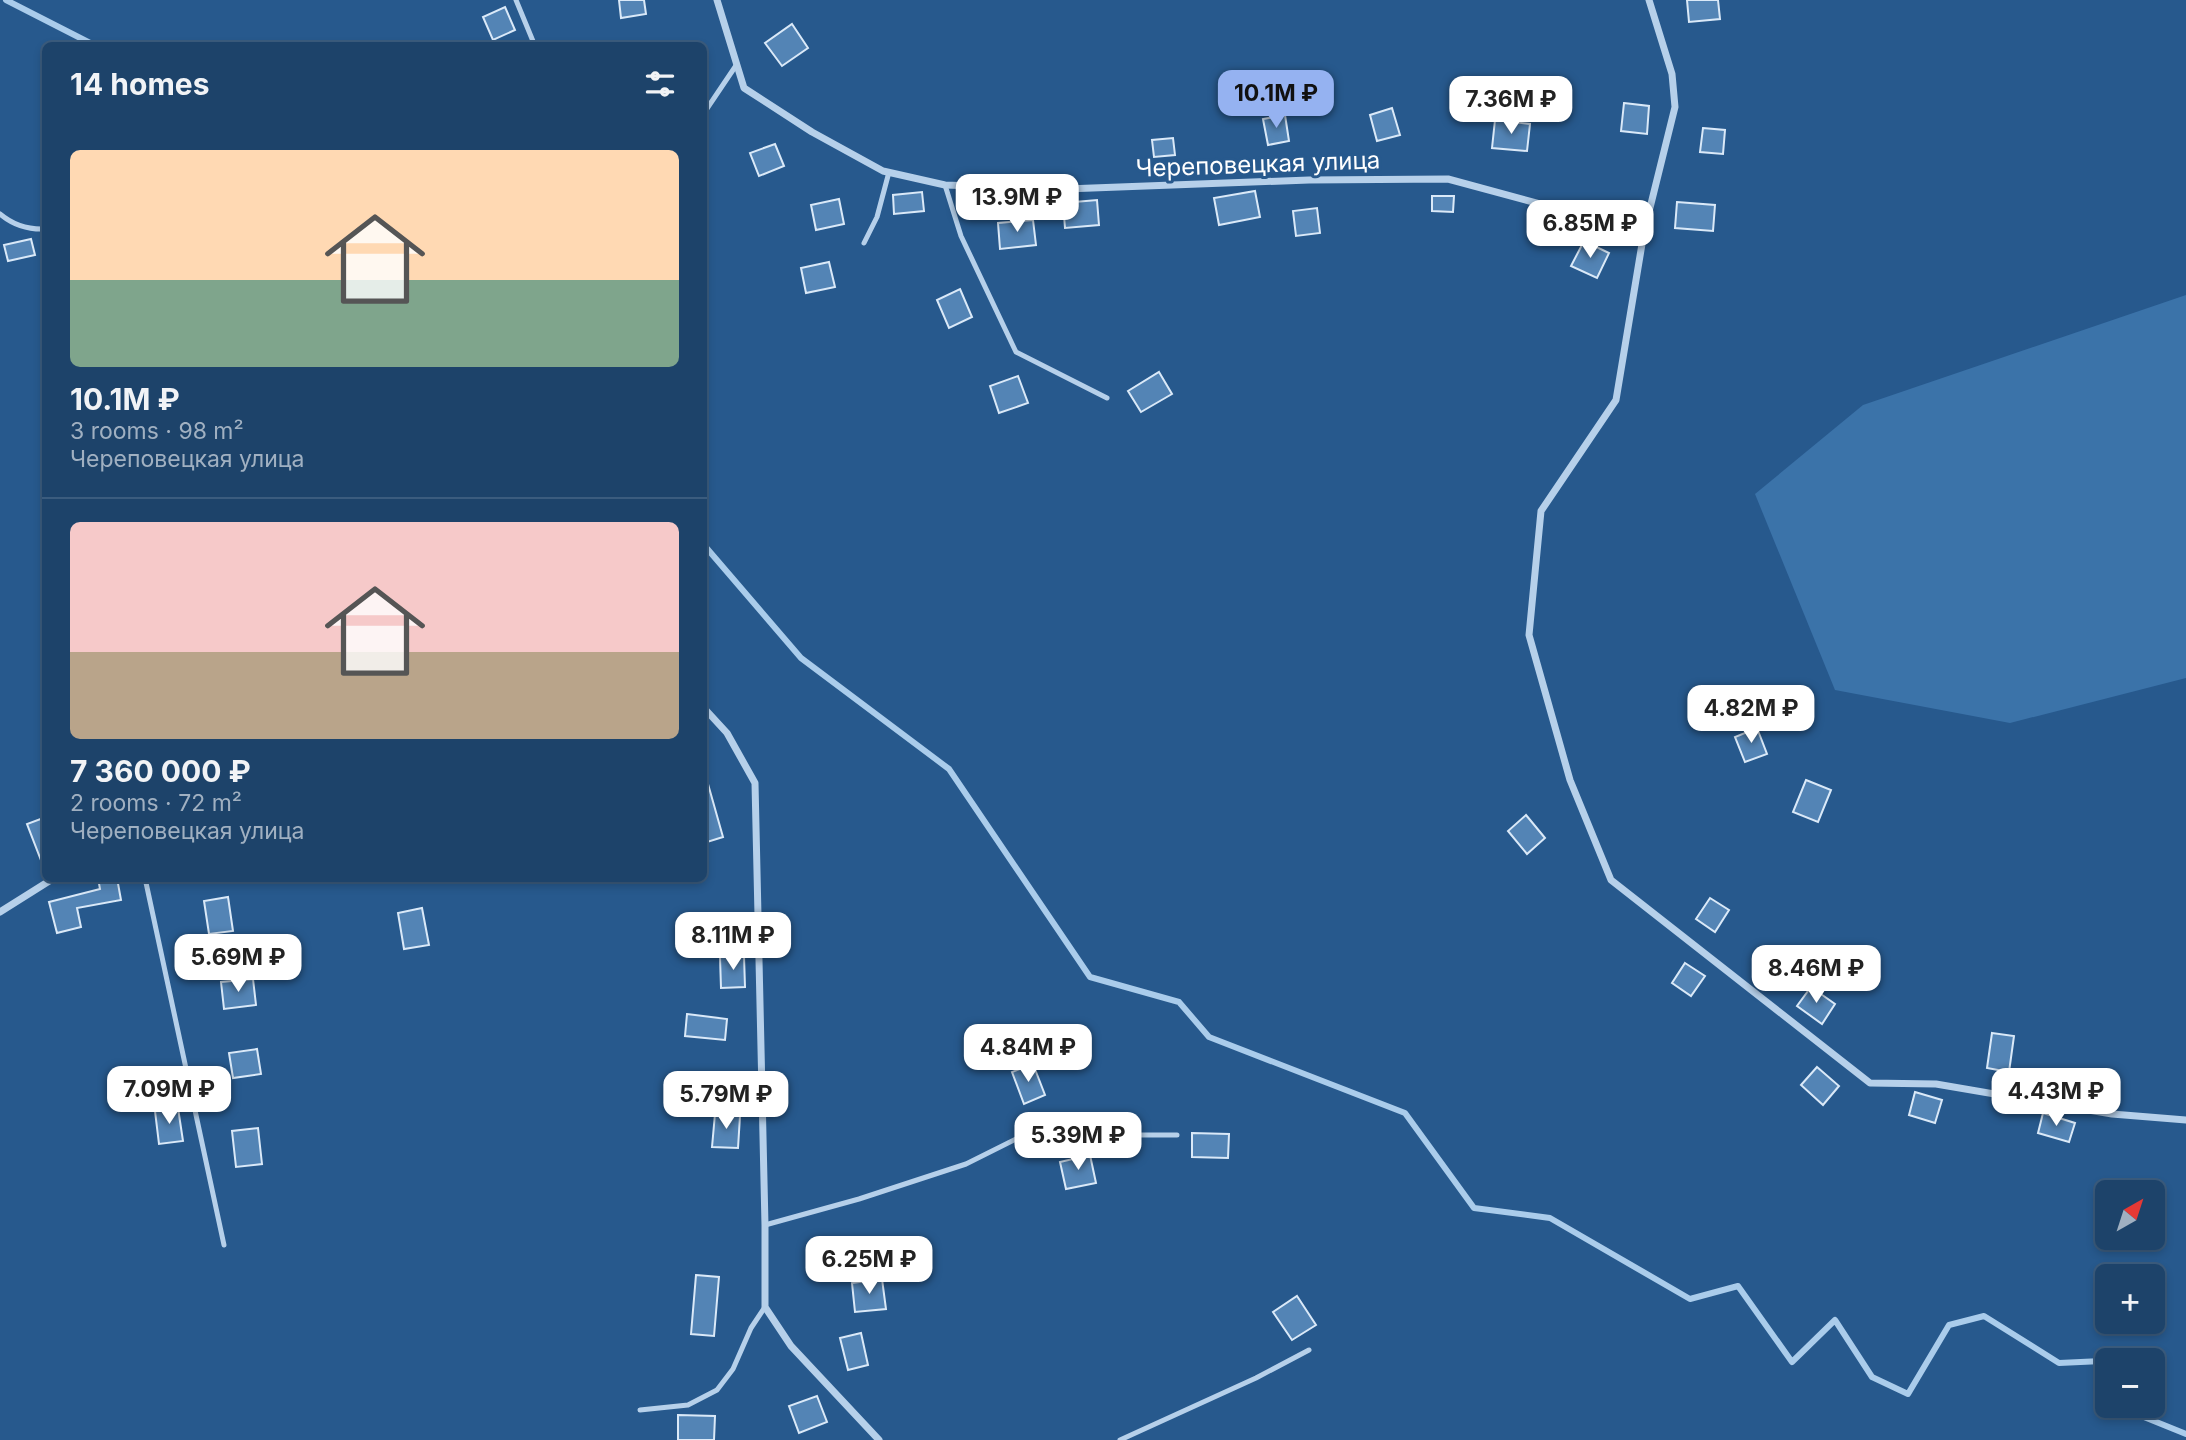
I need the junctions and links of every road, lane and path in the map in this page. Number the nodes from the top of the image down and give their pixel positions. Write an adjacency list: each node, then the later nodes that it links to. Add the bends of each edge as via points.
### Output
1 (516, 0): 4 (lane)
2 (717, 0): 5 (street, Череповецкая улица)
3 (1649, 0): 11 (street, via 1672,74 1675,107)
4 (533, 42)
5 (737, 64): 6 (lane); 7 (street, Череповецкая улица, via 744,88 812,132)
6 (707, 109)
7 (889, 172): 8 (street, Череповецкая улица); 12 (lane, via 877,217)
8 (946, 185): 11 (street, Череповецкая улица, via 1066,189 1448,179); 13 (lane, via 961,236 1016,352)
9 (0, 214): 10 (lane, via 31,230)
10 (42, 229)
11 (1644, 232): 18 (street, via 1616,400 1541,511 1529,635 1570,780 1611,880 1870,1083 1936,1084 2112,1114)
12 (864, 243)
13 (1107, 398)
14 (707, 711): 20 (street, via 727,733 755,783)
15 (48, 882): 17 (street)
16 (146, 882): 21 (lane)
17 (0, 912)
18 (2186, 1120)
19 (1177, 1135): 20 (lane, via 1138,1135 1092,1118 1054,1120 966,1164)
20 (765, 1225): 22 (street)
21 (224, 1245)
22 (765, 1307): 24 (lane, via 718,1390 688,1405); 25 (street, via 791,1346)
23 (1308, 1350): 26 (lane)
24 (640, 1410)
25 (879, 1440)
26 (1120, 1440)

